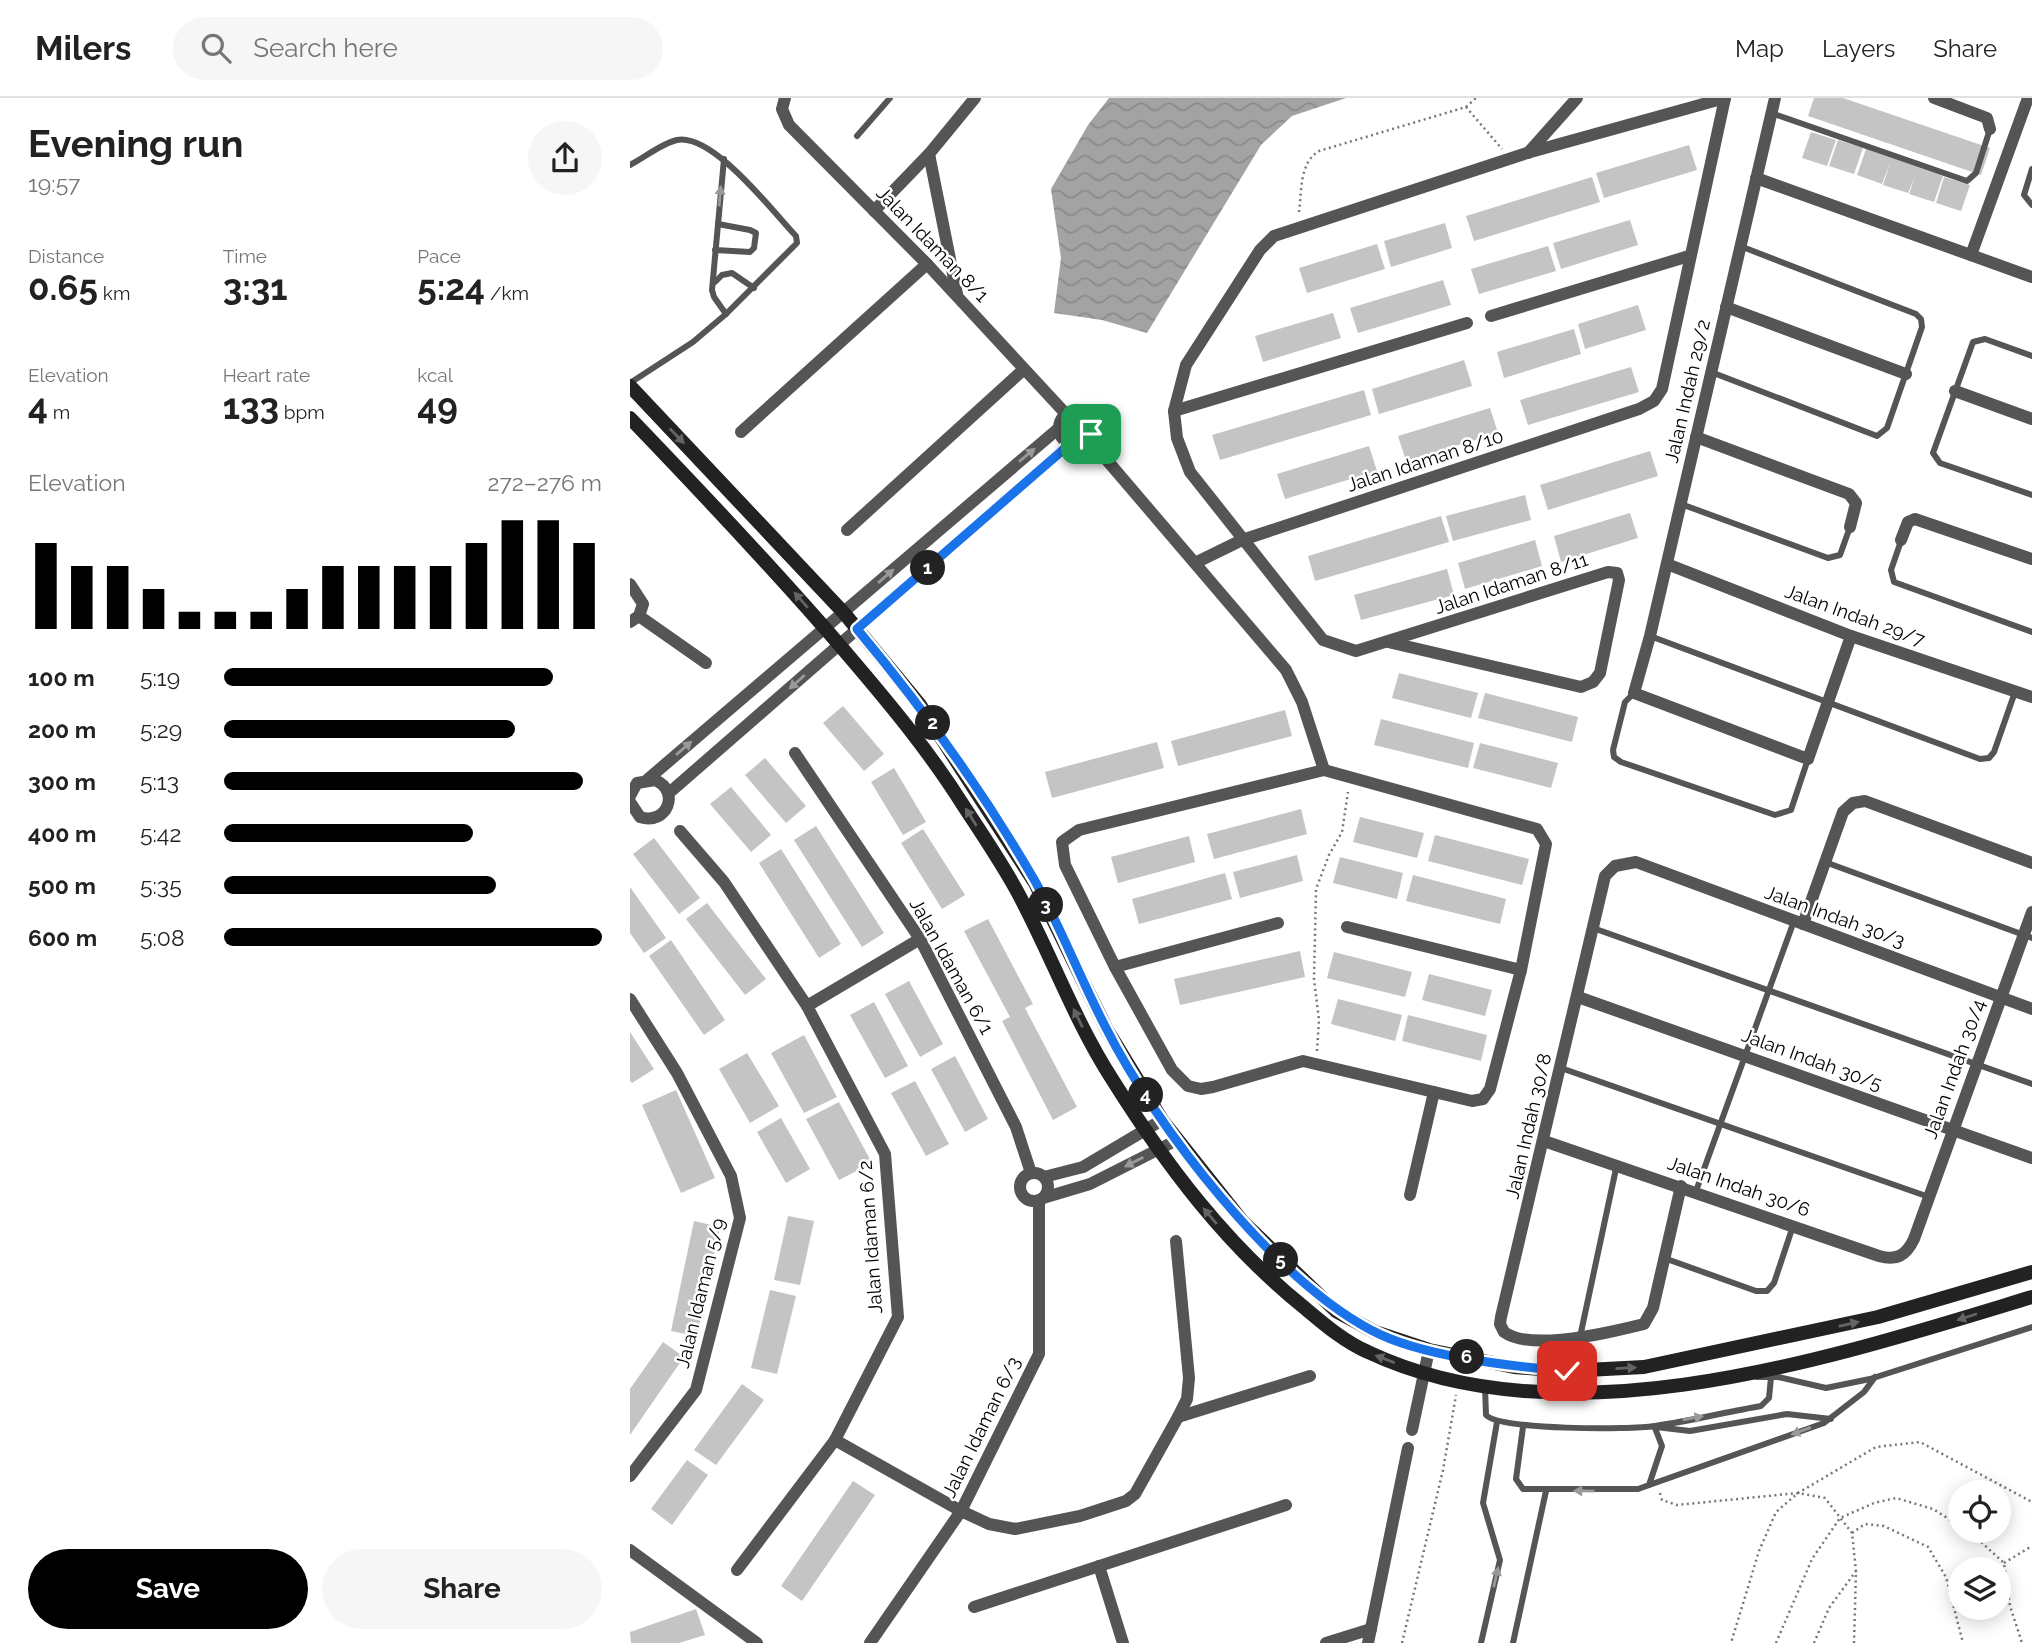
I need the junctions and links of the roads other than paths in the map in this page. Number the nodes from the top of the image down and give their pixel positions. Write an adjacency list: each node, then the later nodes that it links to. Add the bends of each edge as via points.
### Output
1 (785, 98): 19 (street, Jalan Idaman 8/1, via 782,108 789,125)
2 (890, 98): 11 (lane)
3 (975, 98): 13 (street)
4 (1577, 98): 12 (street)
5 (1725, 98): 12 (street); 24 (street)
6 (1775, 98): 9 (street, Jalan Indah 29/2)
7 (1934, 98): 10 (street, via 1987,117)
8 (2028, 98): 23 (street)
9 (1771, 113): 10 (lane, via 1967,180 1976,173); 17 (street, Jalan Indah 29/2)
10 (1990, 129)
11 (857, 136)
12 (1527, 153): 40 (street, via 1274,236 1260,250 1186,365)
13 (929, 154): 19 (street); 29 (street)
14 (724, 159): 15 (lane, via 691,141 677,140); 20 (lane, one-way to 14); 28 (lane, via 796,236 795,249)
15 (630, 165)
16 (2032, 169): 18 (lane, via 2024,195)
17 (1756, 178): 21 (street, Jalan Indah 29/2); 23 (street)
18 (2032, 205)
19 (874, 211): 25 (street, Jalan Idaman 8/1)
20 (718, 224): 22 (lane); 22 (lane, via 756,233 750,251)
21 (1740, 246): 30 (street, Jalan Indah 29/2); 37 (lane, via 1919,316 1922,327)
22 (715, 250): 27 (lane)
23 (1971, 255): 26 (street)
24 (1689, 256): 32 (street); 55 (street, Jalan Idaman 8/10, via 1662,389 1654,401)
25 (928, 264): 29 (street, Jalan Idaman 8/1); 45 (street)
26 (2032, 277)
27 (714, 282): 28 (lane, via 732,273); 31 (lane, via 714,297)
28 (754, 288): 31 (lane)
29 (957, 295): 35 (street, Jalan Idaman 8/1)
30 (1726, 306): 36 (street, Jalan Indah 29/2); 37 (street)
31 (726, 314): 38 (lane)
32 (1491, 317)
33 (1467, 323): 40 (street)
34 (2032, 355): 39 (lane, via 1977,339)
35 (1023, 370): 41 (street, Jalan Idaman 8/1); 53 (street)
36 (1711, 372): 37 (lane, via 1877,436 1887,428); 46 (street, Jalan Indah 29/2)
37 (1906, 374)
38 (630, 385): 62 (main road, one-way to 62)
39 (1955, 391): 43 (street); 49 (lane, via 1934,449 1936,461)
40 (1174, 411): 55 (street, via 1177,438 1190,472)
41 (1066, 414): 44 (street); 47 (street, via 1086,414 1092,428)
42 (630, 418): 62 (main road, one-way to 42)
43 (2032, 419)
44 (1059, 428): 48 (street, via 1062,438); 51 (street, one-way to 44)
45 (741, 432)
46 (1696, 437): 50 (street, Jalan Indah 29/2); 52 (street, via 1849,494 1856,503)
47 (1088, 438): 48 (street); 58 (street)
48 (1071, 443): 54 (street)
49 (2032, 495)
50 (1681, 504): 52 (lane, via 1828,558 1840,555); 59 (street, Jalan Indah 29/2)
51 (955, 517): 54 (street); 62 (street, one-way to 51)
52 (1850, 527)
53 (847, 530)
54 (970, 531): 66 (street)
55 (1242, 540): 58 (street, Jalan Idaman 8/10); 67 (street, Jalan Idaman 8/11, via 1323,640 1356,651)
56 (1902, 540): 57 (street, via 1908,522 1915,519); 63 (lane, via 1891,570 1894,582)
57 (2032, 559)
58 (1195, 563): 75 (street, via 1286,670 1302,702)
59 (1667, 564): 64 (street, Jalan Indah 29/2); 65 (street, Jalan Indah 29/7)
60 (630, 584): 61 (street, via 643,604)
61 (635, 619): 68 (street)
62 (834, 621): 66 (main road); 66 (main road); 76 (street, one-way to 62)
63 (2032, 632)
64 (1650, 636): 70 (street, Jalan Indah 29/2); 72 (lane)
65 (1851, 636): 69 (street, Jalan Indah 29/7); 72 (street)
66 (848, 637): 78 (street, one-way to 78); 104 (main road, via 920,705 985,802 1035,883 1107,1030); 106 (main road, one-way to 66, via 1088,1040 1017,892 961,801)
67 (1388, 642): 67 (street, Jalan Idaman 8/11, via 1608,572 1617,573 1619,580 1600,673 1581,687)
68 (706, 663)
69 (2015, 692): 71 (street, Jalan Indah 29/7); 72 (lane, via 1994,752 1984,759)
70 (1634, 693): 74 (street); 74 (lane, via 1625,702 1613,750 1621,762 1775,815 1791,810)
71 (2032, 697)
72 (1828, 702): 74 (street)
73 (796, 753): 90 (street, Jalan Idaman 6/1)
74 (1808, 759)
75 (1324, 770): 91 (street, via 1079,830 1062,842 1065,865); 92 (street, via 1536,829 1544,836)
76 (648, 779): 77 (street); 78 (street, via 661,782)
77 (631, 790)
78 (669, 793): 79 (street, via 668,806 659,817 646,819)
79 (632, 811)
80 (680, 831): 97 (street, Jalan Idaman 6/2, via 724,882)
81 (1825, 862): 83 (street, via 1843,812 1853,803 1865,801); 86 (street); 89 (lane)
82 (1625, 863): 86 (street, Jalan Indah 30/3, via 1636,862); 88 (street, Jalan Indah 30/8, via 1605,876)
83 (2032, 863)
84 (2032, 912): 89 (street, Jalan Indah 30/4)
85 (1278, 923): 91 (street)
86 (1799, 923): 93 (lane); 95 (street, Jalan Indah 30/3)
87 (1348, 927): 92 (street)
88 (1593, 928): 93 (lane); 94 (street, Jalan Indah 30/8)
89 (2028, 936): 95 (street, Jalan Indah 30/4)
90 (920, 939): 97 (street); 113 (street, Jalan Idaman 6/1, via 1016,1127)
91 (1115, 967): 103 (street, via 1172,1070 1188,1086 1213,1087 1303,1062)
92 (1521, 970): 103 (street, via 1490,1089 1483,1099 1472,1101)
93 (1770, 988): 99 (lane); 100 (lane)
94 (1578, 997): 99 (street, Jalan Indah 30/5); 101 (street, Jalan Indah 30/8)
95 (2000, 997): 98 (street, Jalan Indah 30/3); 100 (street, Jalan Indah 30/4)
96 (630, 999): 143 (street, Jalan Idaman 5/9, via 677,1073 732,1177 740,1218 696,1390)
97 (807, 1006): 141 (street, Jalan Idaman 6/2, via 885,1154 898,1317)
98 (2032, 1009)
99 (1745, 1056): 105 (lane); 107 (street, Jalan Indah 30/5)
100 (1977, 1065): 102 (lane); 107 (street, Jalan Indah 30/4)
101 (1561, 1068): 105 (lane); 109 (street, Jalan Indah 30/8)
102 (2032, 1084)
103 (1434, 1092): 117 (street)
104 (1162, 1120): 106 (street); 108 (main road)
105 (1721, 1123): 116 (lane); 118 (lane)
106 (1146, 1130): 110 (main road); 114 (street, via 1083,1167)
107 (1953, 1130): 111 (street, Jalan Indah 30/5); 118 (street, Jalan Indah 30/4)
108 (1177, 1140): 110 (street); 128 (main road, via 1242,1222 1336,1311 1375,1332)
109 (1545, 1141): 112 (street, Jalan Indah 30/6); 127 (street, Jalan Indah 30/8, via 1500,1324 1510,1337 1521,1339)
110 (1159, 1149): 119 (street, one-way to 119, via 1090,1184); 129 (main road, one-way to 110, via 1366,1352 1277,1286 1226,1235)
111 (2032, 1158)
112 (1617, 1164): 115 (street, Jalan Indah 30/6); 127 (lane)
113 (1031, 1173): 114 (street); 119 (street, via 1023,1178 1021,1191 1030,1200)
114 (1044, 1177): 119 (street, via 1049,1185)
115 (1681, 1186): 116 (street, Jalan Indah 30/6); 123 (street)
116 (1696, 1191): 120 (street, Jalan Indah 30/6)
117 (1410, 1195)
118 (1929, 1197): 121 (street, Jalan Indah 30/4)
119 (1041, 1199): 147 (street, Jalan Idaman 6/3, via 1040,1349)
120 (1793, 1225): 121 (street, Jalan Indah 30/6, via 1888,1258 1904,1254); 123 (lane, via 1774,1283 1762,1292)
121 (1914, 1240)
122 (1176, 1241): 135 (street, via 1189,1378 1187,1399)
123 (1664, 1258): 127 (street, via 1653,1308 1644,1324)
124 (2032, 1272): 128 (main road, one-way to 124, via 1514,1367 1567,1371 1644,1367 1878,1317)
125 (2032, 1297): 133 (main road, one-way to 133, via 1889,1342)
126 (2032, 1327): 132 (lane)
127 (1580, 1337)
128 (1429, 1350): 129 (street)
129 (1424, 1374): 134 (main road); 140 (street)
130 (1310, 1376): 135 (street)
131 (1771, 1377): 132 (lane, via 1826,1388); 133 (lane); 138 (lane, one-way to 131, via 1761,1406 1769,1398)
132 (1875, 1377): 136 (lane)
133 (1718, 1378): 134 (main road, via 1650,1389 1569,1393)
134 (1485, 1387): 137 (lane, via 1486,1415)
135 (1178, 1417): 147 (street, via 1143,1482 1126,1501 1015,1529)
136 (1830, 1419): 138 (lane, via 1787,1414 1690,1431); 144 (lane, one-way to 144)
137 (1497, 1422): 139 (lane); 158 (lane, one-way to 137, via 1500,1560 1483,1503)
138 (1654, 1426): 139 (lane); 144 (lane, via 1662,1446)
139 (1523, 1427): 145 (lane, via 1517,1483 1522,1489)
140 (1412, 1430)
141 (835, 1440): 147 (street); 150 (street, Jalan Idaman 6/2)
142 (1408, 1448): 152 (street)
143 (630, 1476)
144 (1653, 1484): 145 (lane, one-way to 145, via 1626,1491)
145 (1546, 1491): 159 (lane)
146 (1286, 1505): 149 (street)
147 (961, 1511): 154 (street, Jalan Idaman 6/3)
148 (630, 1550): 153 (street)
149 (1099, 1566): 151 (street); 155 (street)
150 (737, 1570)
151 (974, 1607)
152 (1371, 1629): 156 (street); 157 (street)
153 (750, 1642)
154 (870, 1643)
155 (1123, 1643)
156 (1326, 1643)
157 (1368, 1643)
158 (1480, 1643)
159 (1513, 1643)

